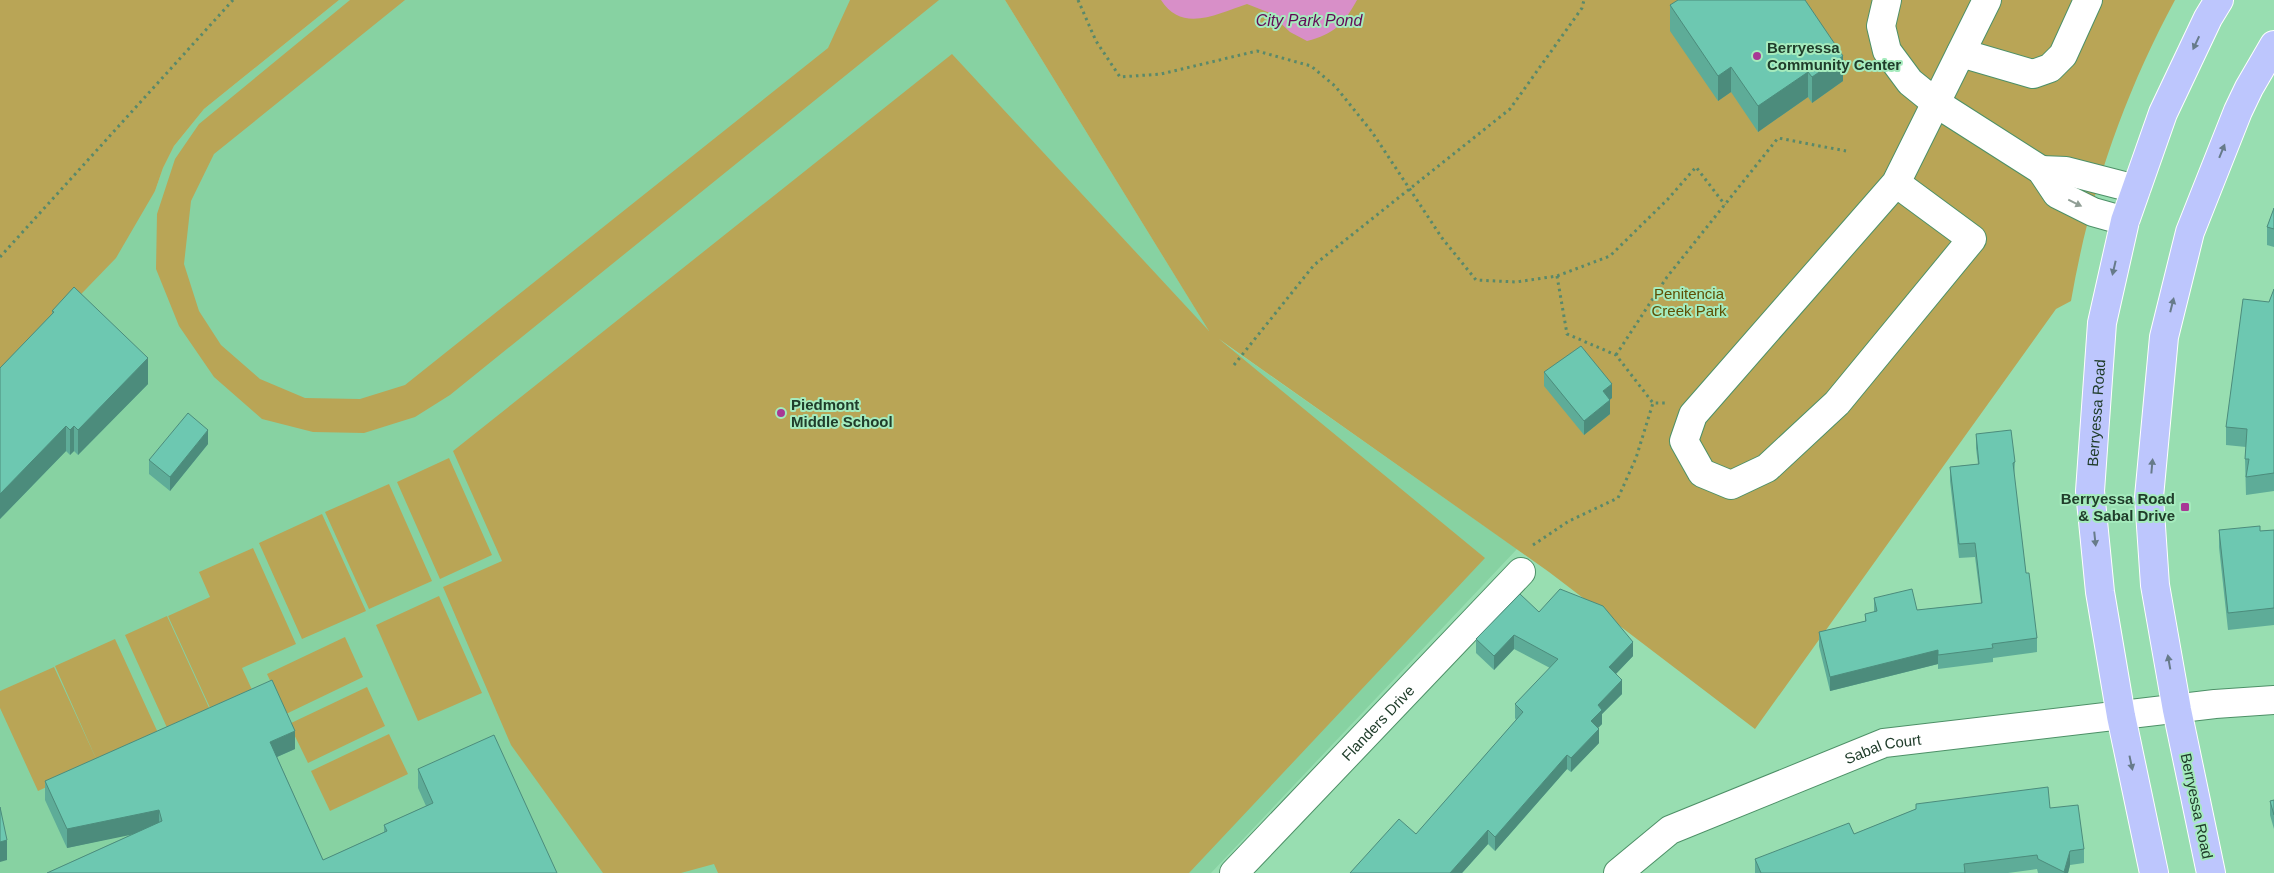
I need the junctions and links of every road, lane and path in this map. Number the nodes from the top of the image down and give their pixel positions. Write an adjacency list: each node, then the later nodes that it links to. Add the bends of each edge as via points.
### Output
1 (234, 0): 18 (path)
2 (1078, 0): 15 (path, via 1096,40 1120,77 1161,74 1257,51 1311,66 1335,86 1372,132)
3 (1584, 0): 15 (path, via 1582,8 1510,109)
4 (1887, 0): 10 (street, via 1880,26 1888,51 1910,82)
5 (1987, 0): 9 (street)
6 (2088, 0): 9 (street, via 2063,56 2050,68 2033,74)
7 (2219, 0): 14 (main road, Berryessa Road, one-way to 14, via 2163,113)
8 (2274, 45): 27 (main road, Berryessa Road, one-way to 8, via 2155,585 2149,496 2164,338 2190,232 2238,111)
9 (1961, 53): 10 (street)
10 (1936, 103): 12 (street); 13 (street)
11 (1846, 151): 16 (path, via 1778,138)
12 (2042, 170): 14 (street, via 2066,171); 17 (street, one-way to 17, via 2057,194 2093,212)
13 (1896, 183): 23 (street); 23 (street, via 1972,239 1837,403 1767,468 1731,485 1702,473 1684,442)
14 (2136, 189): 17 (main road, Berryessa Road)
15 (1409, 190): 19 (path, via 1476,280 1516,282); 21 (path, via 1314,265)
16 (1725, 205): 19 (path, via 1696,167 1610,256); 20 (path, via 1667,277)
17 (2125, 221): 28 (main road, Berryessa Road, one-way to 28, via 2102,323 2090,490 2100,592)
18 (0, 257)
19 (1557, 276): 20 (path, via 1567,334)
20 (1616, 355): 22 (path)
21 (1234, 365)
22 (1653, 403): 23 (path, via 1669,404); 24 (path, via 1636,458 1618,498 1569,521)
23 (1693, 415)
24 (1531, 546)
25 (1521, 572): 29 (street, Flanders Drive)
26 (2274, 700): 27 (street, Sabal Court)
27 (2177, 710): 28 (street, Sabal Court); 32 (main road, Berryessa Road)
28 (2121, 716): 30 (street, Sabal Court, via 1884,743 1670,830); 31 (main road, Berryessa Road, one-way to 31)
29 (1234, 873)
30 (1618, 873)
31 (2154, 873)
32 (2212, 873)

